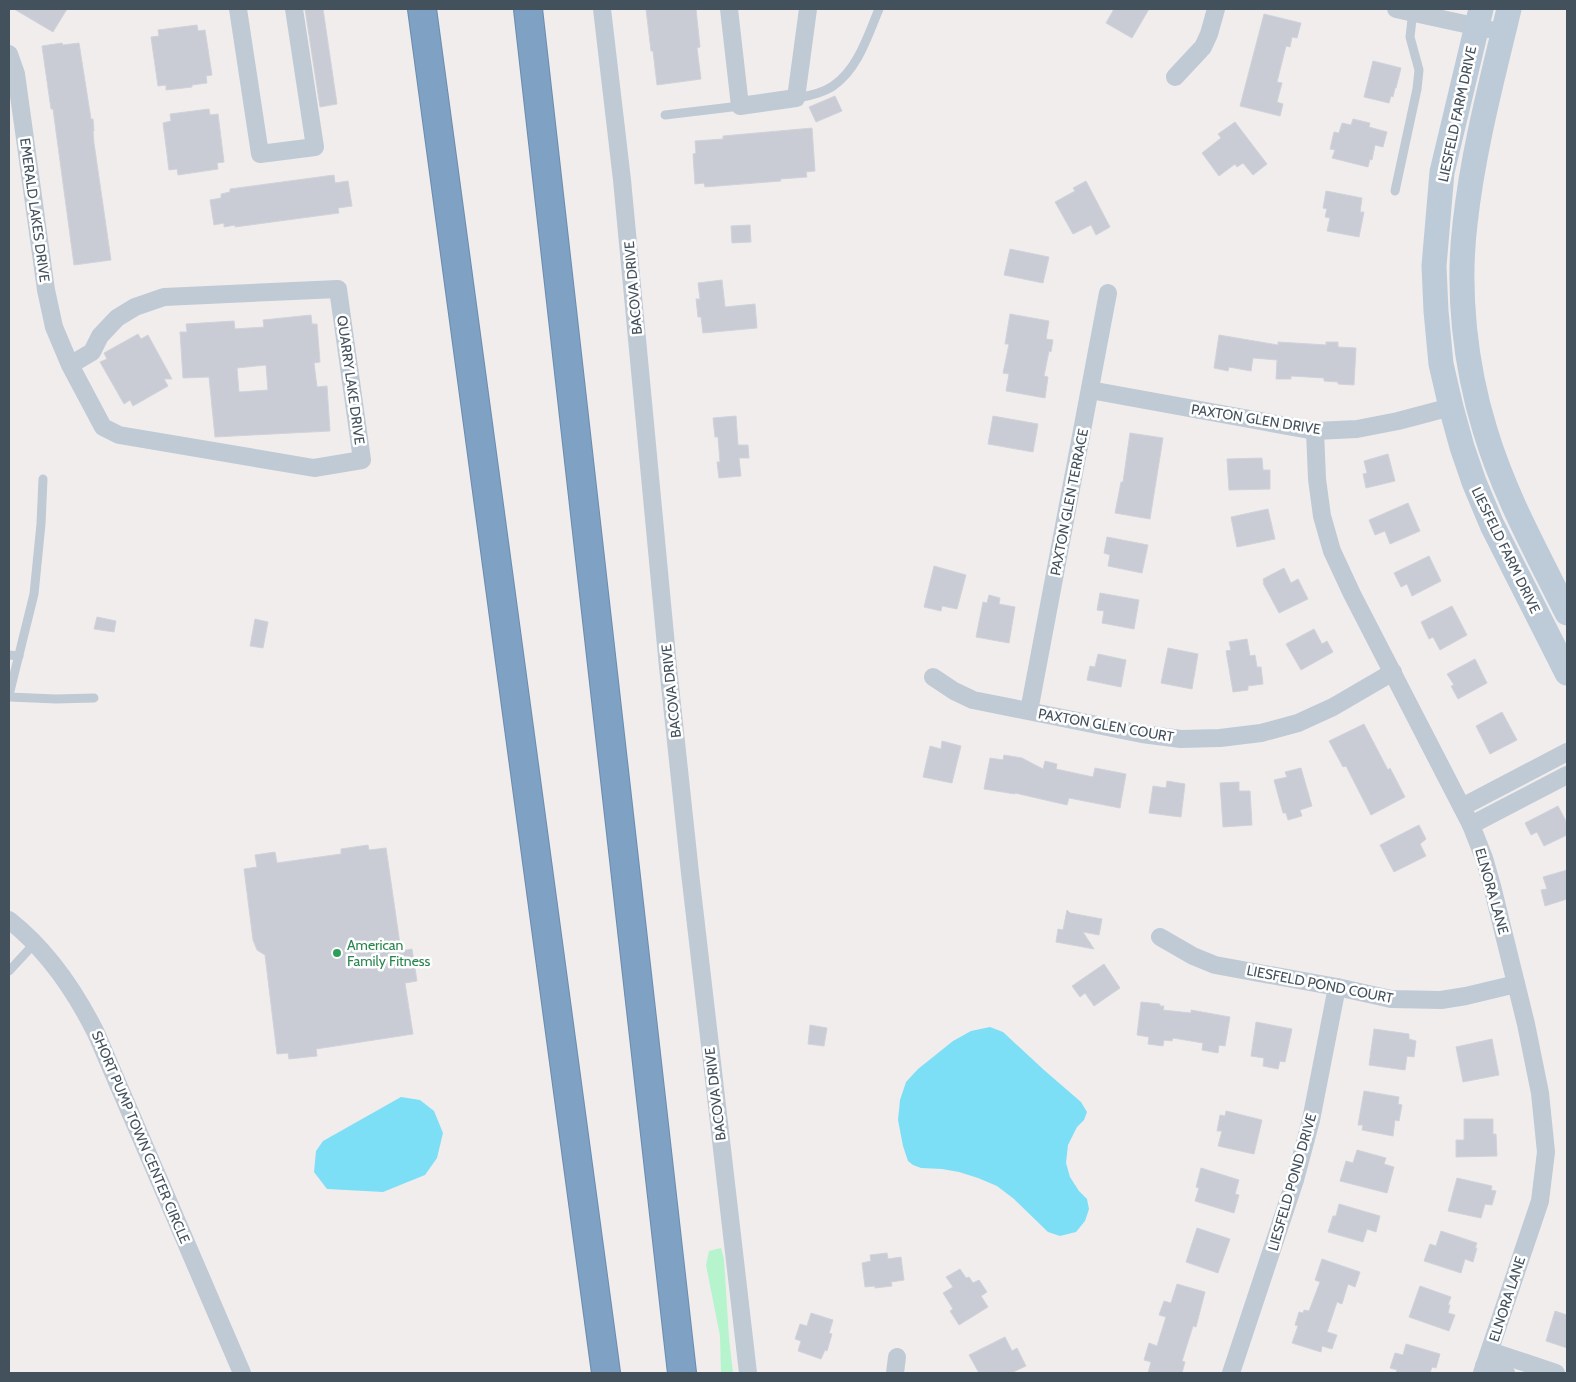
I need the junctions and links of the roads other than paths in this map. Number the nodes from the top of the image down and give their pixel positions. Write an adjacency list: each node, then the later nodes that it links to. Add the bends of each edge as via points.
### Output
1 (238, 9): 2 (street, via 260,154 315,147)
2 (294, 9)
3 (422, 9): 47 (highway)
4 (528, 9): 48 (highway)
5 (602, 9): 49 (street, BACOVA DRIVE, via 622,180 672,706)
6 (729, 9): 17 (street)
7 (808, 9): 16 (street)
8 (880, 9): 16 (lane, via 867,39 845,75 833,86)
9 (1216, 9): 15 (street, via 1203,47)
10 (1509, 9): 13 (street, LIESFELD FARM DRIVE)
11 (1407, 10): 12 (street); 19 (lane, via 1419,70)
12 (1479, 18): 13 (street); 23 (street, LIESFELD FARM DRIVE, via 1442,172 1434,266 1441,364)
13 (1503, 32): 26 (street, LIESFELD FARM DRIVE, via 1464,225 1463,306 1467,345 1484,429 1497,468)
14 (9, 54): 21 (street, EMERALD LAKES DRIVE, via 16,74 46,290 54,327)
15 (1176, 77)
16 (796, 98): 17 (street)
17 (740, 106): 18 (lane)
18 (665, 115)
19 (1394, 191)
20 (1108, 293): 22 (street, PAXTON GLEN TERRACE)
21 (70, 365): 21 (street, QUARRY LAKE DRIVE, via 92,352 100,336 117,318 164,296 338,289 362,460 314,468 119,435 103,427)
22 (1090, 390): 24 (street, PAXTON GLEN DRIVE); 34 (street, PAXTON GLEN TERRACE)
23 (1451, 408): 24 (street, PAXTON GLEN DRIVE, via 1357,429); 30 (street, LIESFELD FARM DRIVE, via 1465,456 1492,525)
24 (1315, 431): 29 (street, ELNORA LANE, via 1322,516 1332,551)
25 (43, 479): 28 (lane, via 34,594)
26 (1567, 613)
27 (9, 655): 28 (lane)
28 (19, 656): 32 (lane)
29 (1392, 672): 34 (street, PAXTON GLEN COURT, via 1333,707 1298,723 1261,733 1220,738 1180,739 1142,734); 37 (street, ELNORA LANE)
30 (1567, 673)
31 (933, 677): 34 (street, PAXTON GLEN COURT, via 973,700)
32 (9, 696): 33 (lane)
33 (94, 698)
34 (1029, 711)
35 (1567, 752): 37 (street)
36 (1567, 775): 38 (street)
37 (1462, 807): 38 (street, ELNORA LANE)
38 (1471, 825): 43 (street, ELNORA LANE, via 1490,876)
39 (9, 920): 41 (street, SHORT PUMP TOWN CENTER CIRCLE)
40 (1160, 938): 44 (street, LIESFELD POND COURT, via 1215,965)
41 (34, 944): 42 (lane); 46 (street, SHORT PUMP TOWN CENTER CIRCLE, via 73,992 96,1032)
42 (9, 971)
43 (1516, 984): 44 (street, LIESFELD POND COURT, via 1442,1000 1391,999); 45 (street, ELNORA LANE, via 1540,1092 1546,1152 1540,1201)
44 (1337, 987): 50 (street, LIESFELD POND DRIVE, via 1312,1120 1298,1172)
45 (1485, 1363): 51 (street); 52 (street)
46 (242, 1373)
47 (606, 1373)
48 (682, 1373)
49 (748, 1373)
50 (1231, 1373)
51 (1506, 1373)
52 (1556, 1373)

